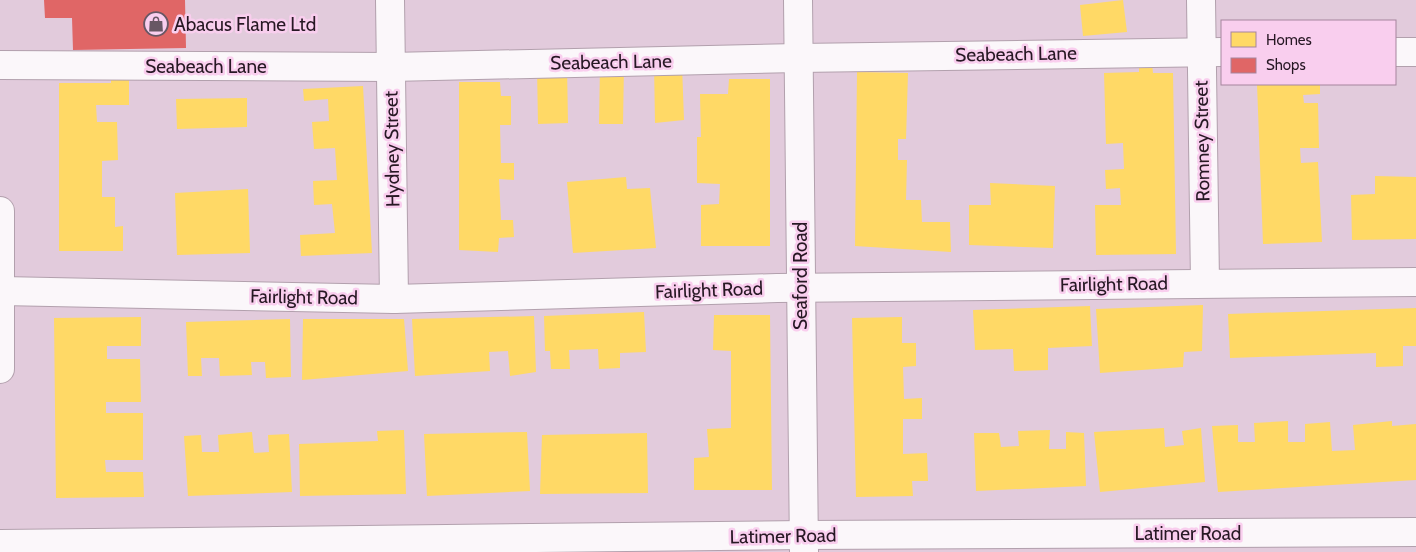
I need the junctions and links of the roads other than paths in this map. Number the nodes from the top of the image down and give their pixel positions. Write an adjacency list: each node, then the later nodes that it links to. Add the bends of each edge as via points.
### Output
1 (390, 0): 9 (street, Hydney Street)
2 (798, 0): 7 (street, Seaford Road)
3 (1201, 0): 4 (street, Romney Street)
4 (1212, 52): 7 (street, Seabeach Lane); 12 (street, Romney Street)
5 (1396, 52): 6 (street)
6 (1416, 52)
7 (798, 58): 9 (street, Seabeach Lane); 14 (street, Seaford Road)
8 (0, 65): 9 (street, Seabeach Lane)
9 (391, 67): 15 (street, Hydney Street)
10 (0, 211): 11 (street)
11 (1, 280): 15 (street, Fairlight Road); 16 (street)
12 (1205, 282): 13 (street, Fairlight Road); 14 (street, Fairlight Road)
13 (1416, 282)
14 (800, 288): 15 (street, Fairlight Road); 19 (street, Seaford Road)
15 (394, 299)
16 (0, 368)
17 (1416, 532): 19 (street, Latimer Road)
18 (0, 544): 19 (street, Latimer Road)
19 (804, 544)

